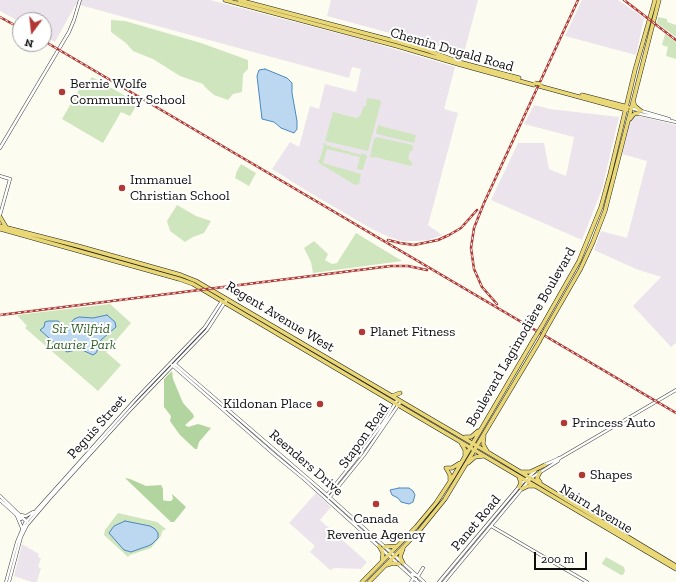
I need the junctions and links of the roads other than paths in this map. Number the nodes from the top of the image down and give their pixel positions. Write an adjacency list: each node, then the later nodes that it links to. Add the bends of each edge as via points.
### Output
1 (80, 0): 16 (street, via 68,32)
2 (225, 0): 6 (main road, Chemin Dugald Road)
3 (239, 0): 6 (main road, Chemin Dugald Road, via 398,42)
4 (655, 0): 7 (main road, Boulevard Lagimodière Boulevard)
5 (659, 0): 8 (main road, Boulevard Lagimodière Boulevard)
6 (535, 84): 9 (main road, Chemin Dugald Road, bridge)
7 (629, 96): 9 (main road, via 622,103); 10 (main road, Boulevard Lagimodière Boulevard)
8 (633, 101): 11 (main road, Boulevard Lagimodière Boulevard); 12 (main road)
9 (614, 105): 10 (main road, Chemin Dugald Road); 14 (main road, via 622,113)
10 (626, 108): 11 (main road, Chemin Dugald Road); 14 (main road, Boulevard Lagimodière Boulevard)
11 (631, 110): 12 (street, Chemin Dugald Road); 13 (main road, Boulevard Lagimodière Boulevard)
12 (639, 112): 13 (main road); 15 (street, Chemin Dugald Road)
13 (628, 121): 40 (main road, Boulevard Lagimodière Boulevard, bridge, via 609,196 575,279)
14 (623, 122): 39 (main road, Boulevard Lagimodière Boulevard, bridge, via 608,184 590,235 571,276)
15 (675, 122)
16 (0, 148)
17 (0, 176): 18 (street, via 10,180)
18 (0, 216): 20 (main road)
19 (0, 226): 20 (main road, Regent Avenue West)
20 (7, 228): 22 (main road, Regent Avenue West)
21 (0, 229): 23 (main road, Regent Avenue West)
22 (119, 258): 23 (main road); 24 (main road, Regent Avenue West)
23 (114, 261): 24 (main road, Regent Avenue West)
24 (161, 272): 25 (main road, Regent Avenue West, via 196,281)
25 (225, 300): 26 (main road, Regent Avenue West); 28 (street, Peguis Street, via 211,325)
26 (310, 350): 27 (main road, Regent Avenue West); 27 (main road, Regent Avenue West)
27 (319, 356): 29 (main road, Regent Avenue West); 29 (main road, Regent Avenue West)
28 (173, 364): 66 (street, Reenders Drive); 69 (street, Peguis Street, via 136,399); 72 (street, Peguis Street)
29 (339, 368): 32 (main road, Regent Avenue West, via 345,368); 34 (main road, Regent Avenue West)
30 (676, 390): 53 (street)
31 (400, 393): 32 (main road)
32 (392, 396): 33 (main road, Regent Avenue West)
33 (399, 400): 34 (street, Stapon Road); 35 (main road, Regent Avenue West)
34 (396, 404): 36 (street, Stapon Road); 37 (main road, Regent Avenue West); 42 (street, Stapon Road)
35 (426, 416): 37 (main road); 43 (main road, Regent Avenue West)
36 (384, 420): 38 (street, Stapon Road); 38 (street, via 376,419)
37 (424, 420): 44 (main road, Regent Avenue West)
38 (380, 427): 41 (street, Stapon Road)
39 (481, 430): 43 (main road, via 471,438); 45 (main road, Boulevard Lagimodière Boulevard)
40 (484, 433): 46 (main road, Boulevard Lagimodière Boulevard); 49 (main road, via 483,444)
41 (374, 434): 42 (street); 51 (street, Stapon Road)
42 (378, 436): 51 (street, Stapon Road)
43 (461, 437): 45 (main road, Regent Avenue West)
44 (461, 442): 47 (main road, Regent Avenue West); 52 (main road, via 465,450)
45 (473, 443): 46 (main road, Regent Avenue West); 47 (main road, Boulevard Lagimodière Boulevard)
46 (477, 446): 48 (main road, Boulevard Lagimodière Boulevard); 49 (main road, Regent Avenue West)
47 (470, 448): 48 (main road, Regent Avenue West); 52 (main road, Boulevard Lagimodière Boulevard)
48 (474, 450): 50 (main road, Regent Avenue West); 55 (main road, Boulevard Lagimodière Boulevard)
49 (489, 453): 57 (main road, Regent Avenue West)
50 (484, 456): 55 (main road, via 475,457); 57 (main road, Regent Avenue West)
51 (361, 457): 63 (street, Stapon Road); 66 (street, Stapon Road)
52 (464, 458): 59 (main road, Boulevard Lagimodière Boulevard); 59 (main road, via 453,468 446,468)
53 (552, 463): 54 (street); 56 (street)
54 (545, 465): 57 (main road); 58 (street)
55 (465, 467): 79 (main road, Boulevard Lagimodière Boulevard, via 439,507)
56 (540, 472): 58 (street); 61 (main road, via 538,480)
57 (519, 474): 58 (main road, Regent Avenue West); 62 (main road)
58 (528, 479): 60 (main road, Nairn Avenue); 61 (main road, Nairn Avenue); 62 (street, Panet Road)
59 (450, 482): 77 (main road, Boulevard Lagimodière Boulevard, via 426,516)
60 (536, 487): 62 (main road, via 528,485); 64 (main road, Nairn Avenue)
61 (545, 487): 64 (main road, Nairn Avenue)
62 (520, 488): 73 (street, Panet Road)
63 (333, 493): 66 (street, Stapon Road); 68 (street)
64 (552, 494): 78 (main road, Nairn Avenue)
65 (0, 496): 70 (street)
66 (327, 497): 68 (street, Reenders Drive); 71 (street, Reenders Drive)
67 (0, 500): 70 (street)
68 (334, 501): 71 (street, Reenders Drive)
69 (35, 511): 70 (street, via 26,516); 72 (street, Peguis Street)
70 (17, 514): 72 (street); 74 (street, via 22,526)
71 (353, 520): 75 (street, Reenders Drive); 76 (street, Reenders Drive)
72 (27, 523): 74 (street, Peguis Street); 91 (street, Peguis Street)
73 (491, 525): 96 (street, Panet Road); 97 (street, Panet Road); 98 (street)
74 (21, 531): 90 (street, Peguis Street)
75 (379, 546): 80 (street, Reenders Drive); 82 (main road, via 383,554)
76 (384, 546): 77 (main road); 80 (street, Reenders Drive)
77 (398, 546): 80 (main road, Boulevard Lagimodière Boulevard)
78 (639, 546): 84 (main road, Nairn Avenue); 86 (main road, Nairn Avenue)
79 (403, 548): 81 (main road, Boulevard Lagimodière Boulevard); 83 (main road)
80 (390, 554): 81 (street, Reenders Drive); 82 (main road, Boulevard Lagimodière Boulevard)
81 (394, 557): 83 (street, Reenders Drive); 85 (main road, Boulevard Lagimodière Boulevard)
82 (381, 563): 92 (main road, Boulevard Lagimodière Boulevard)
83 (401, 565): 85 (main road, via 393,563); 87 (street, Reenders Drive); 88 (street, via 414,576); 89 (street, Reenders Drive)
84 (676, 566)
85 (383, 568): 93 (main road, Boulevard Lagimodière Boulevard)
86 (676, 569)
87 (413, 572): 88 (street, Reenders Drive); 88 (street, via 423,568)
88 (418, 576): 95 (street, Reenders Drive)
89 (413, 581): 94 (street); 95 (street, via 419,579)
90 (6, 582)
91 (10, 582)
92 (362, 582)
93 (369, 582)
94 (418, 582)
95 (424, 582)
96 (439, 582)
97 (444, 582)
98 (587, 582)

